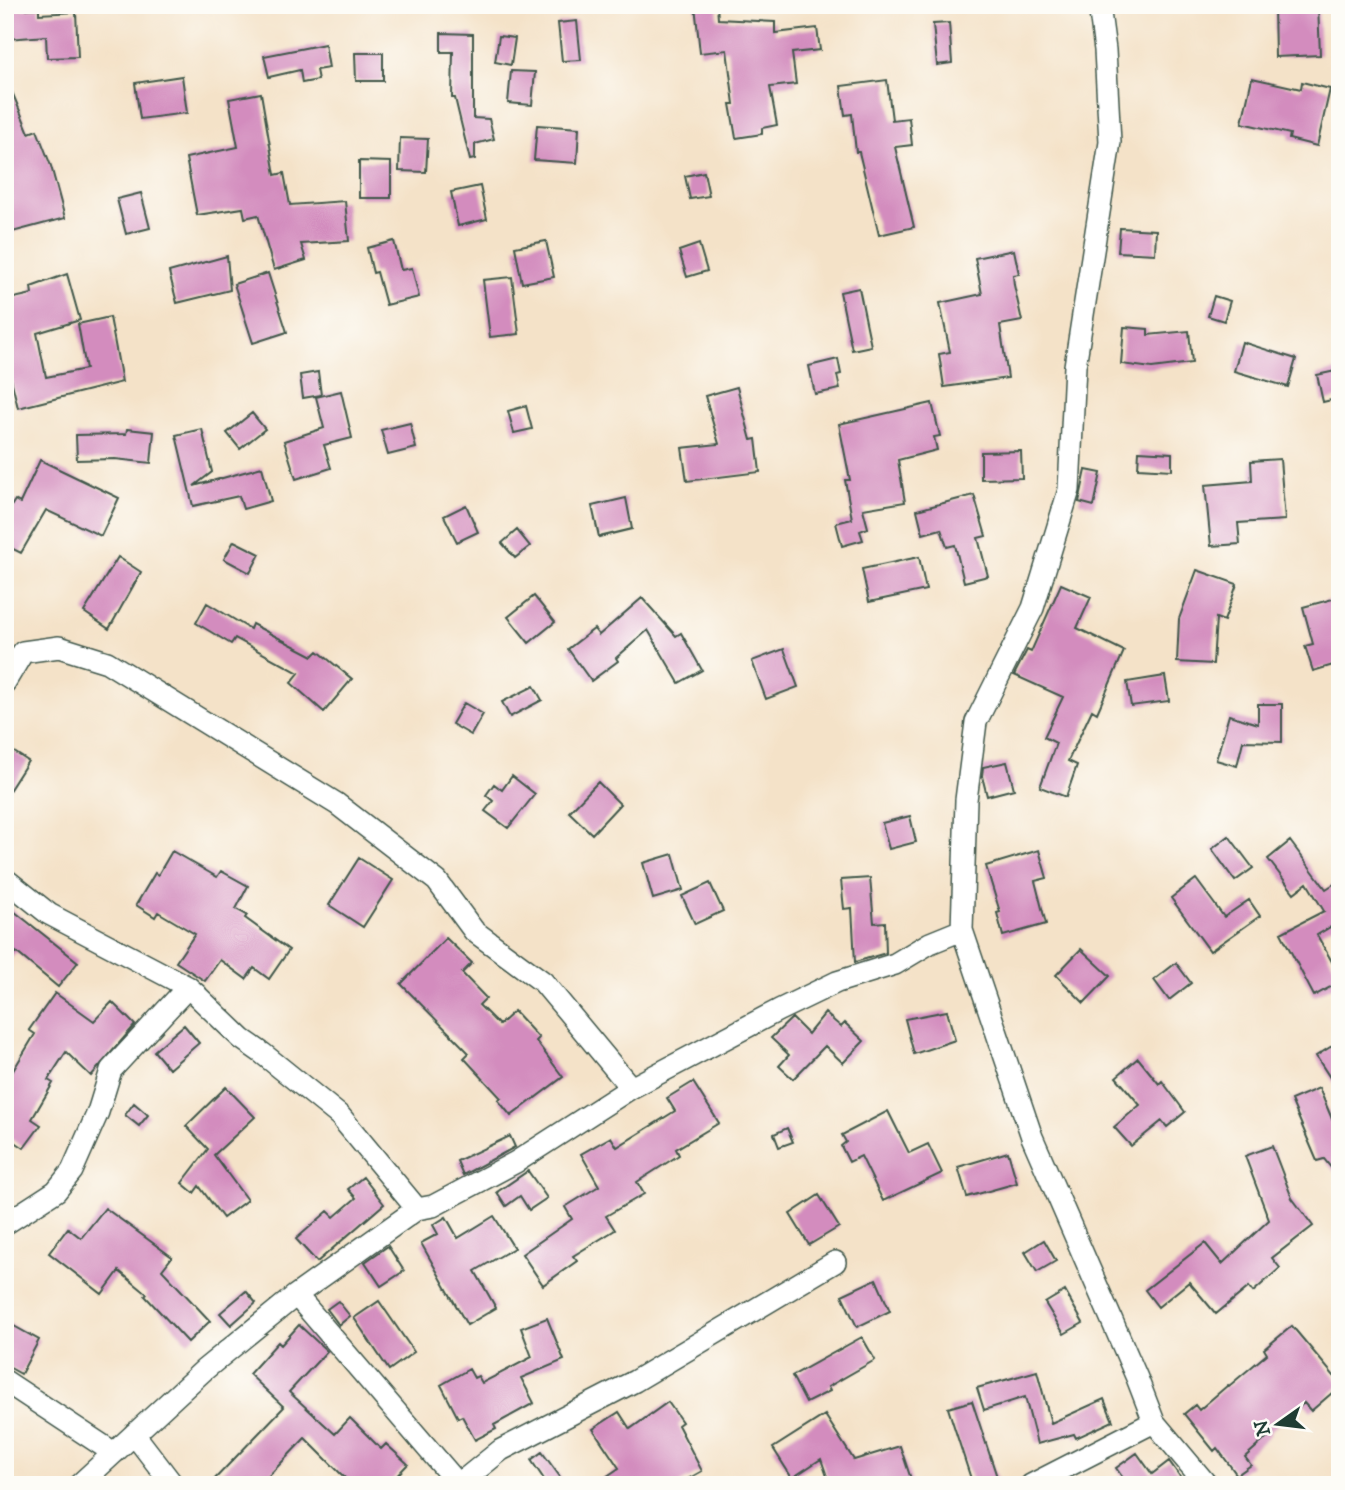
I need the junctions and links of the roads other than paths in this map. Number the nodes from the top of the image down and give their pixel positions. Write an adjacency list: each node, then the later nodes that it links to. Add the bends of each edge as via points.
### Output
1 (1098, 5): 4 (street, via 1110,142 1075,366 1069,490 1033,608 976,722 966,800)
2 (5, 682): 6 (street, via 23,652 59,647 107,662 337,804 437,881 474,931 543,982)
3 (5, 878): 5 (street, via 49,914)
4 (962, 930): 6 (street, via 895,964 837,982); 12 (street, via 1032,1137)
5 (188, 987): 7 (street, via 242,1040 340,1116); 8 (street, via 111,1070 72,1171 56,1191)
6 (631, 1088): 7 (street, via 516,1162 433,1206)
7 (417, 1209): 10 (street)
8 (5, 1224)
9 (835, 1262): 17 (street, via 635,1381 501,1450)
10 (296, 1294): 13 (street); 17 (street)
11 (5, 1381): 14 (street)
12 (1154, 1422): 18 (street); 19 (street)
13 (134, 1434): 14 (street); 16 (street)
14 (114, 1453): 15 (street)
15 (79, 1485)
16 (173, 1485)
17 (459, 1485)
18 (1031, 1485)
19 (1207, 1485)

